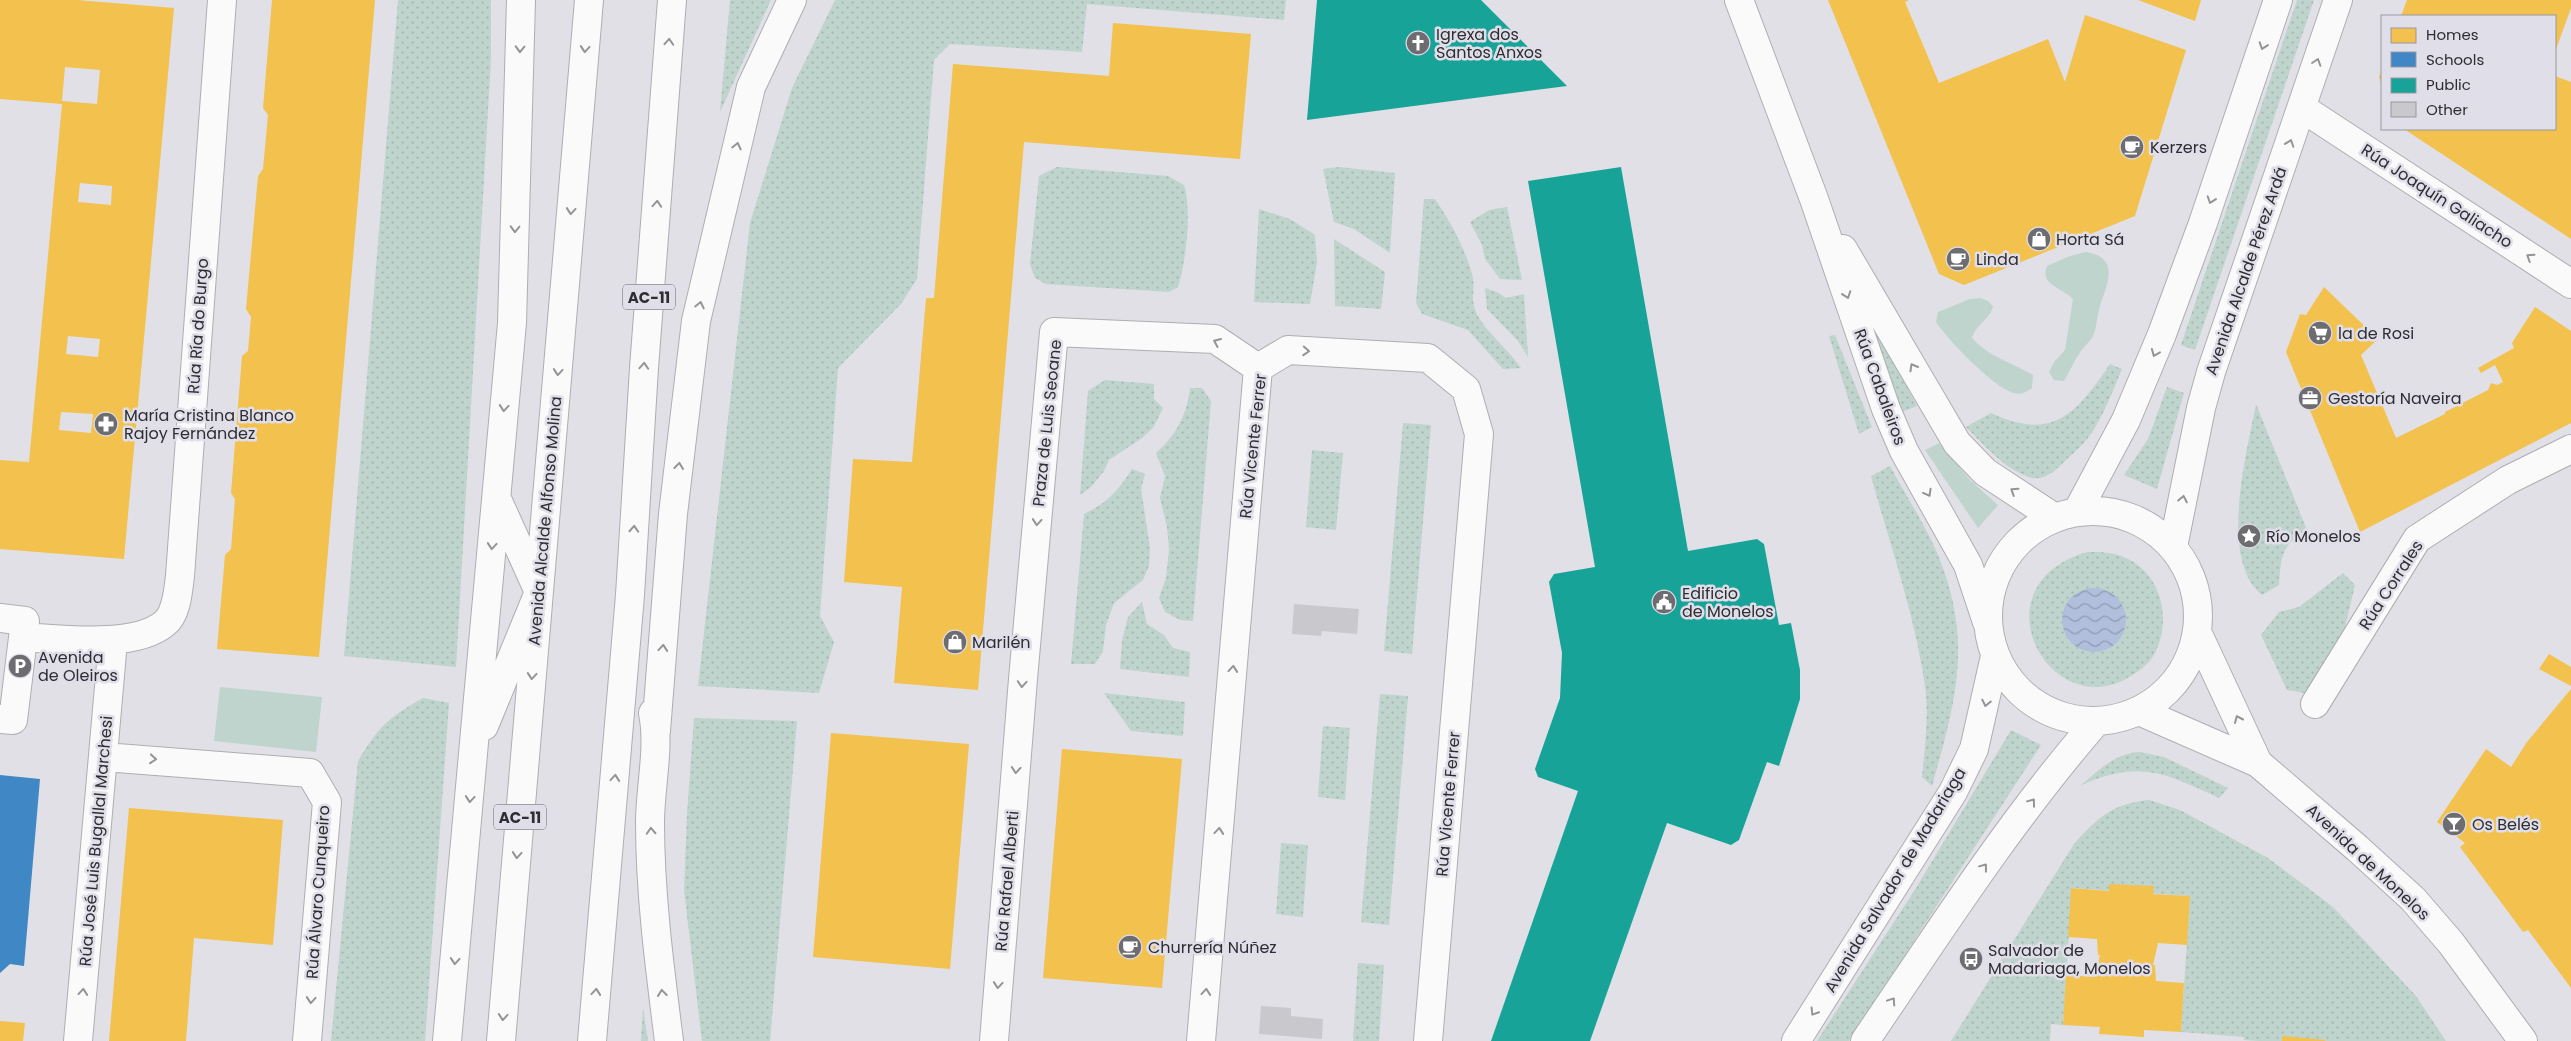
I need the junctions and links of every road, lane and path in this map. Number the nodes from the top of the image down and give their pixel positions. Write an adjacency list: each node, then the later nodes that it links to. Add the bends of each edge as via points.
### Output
1 (222, 0): 24 (main road, Rúa Ría do Burgo, via 176,603 166,623 143,634)
2 (521, 0): 14 (main road, one-way to 14, via 512,323)
3 (589, 0): 18 (main road, Avenida Alcalde Alfonso Molina / AC-11, one-way to 18)
4 (672, 0): 19 (main road, AC-11, one-way to 4)
5 (792, 0): 15 (main road, one-way to 5, via 698,311 751,87)
6 (1739, 0): 10 (main road, Rúa Cabaleiros)
7 (2278, 0): 16 (main road, one-way to 16, via 2203,224 2162,334 2126,420)
8 (2338, 0): 9 (main road, Avenida Alcalde Pérez Ardá, one-way to 8)
9 (2302, 108): 11 (main road, Rúa Joaquín Galiacho, one-way to 9); 17 (main road, Avenida Alcalde Pérez Ardá, one-way to 9, via 2211,372)
10 (1814, 199): 16 (main road, Rúa Cabaleiros, one-way to 10, via 1985,472 1957,443); 21 (main road, Rúa Cabaleiros, one-way to 21, via 1886,409 1904,451 1968,565)
11 (2571, 284)
12 (1258, 368): 29 (main road, Praza de Luis Seoane, one-way to 29, via 1215,339 1054,332); 42 (main road, Rúa Vicente Ferrer, one-way to 12); 43 (main road, Rúa Vicente Ferrer, one-way to 43, via 1288,350 1428,358 1466,389 1480,434)
13 (2571, 449): 26 (main road, Rúa Corrales, via 2508,480 2417,540)
14 (496, 498): 18 (main road); 32 (main road, one-way to 32)
15 (673, 514): 19 (main road); 31 (main road, one-way to 15)
16 (2066, 515): 17 (main road, via 2112,512 2146,524); 21 (main road, via 2026,534 2004,559 1993,585)
17 (2173, 547): 22 (main road, via 2190,573 2198,602)
18 (539, 592): 32 (main road); 38 (main road, Avenida Alcalde Alfonso Molina / AC-11, one-way to 38)
19 (630, 595): 31 (main road); 39 (main road, AC-11, one-way to 19)
20 (0, 618): 23 (main road, via 25,621)
21 (1987, 622): 25 (main road, Rúa Cabaleiros)
22 (2198, 634): 27 (main road, via 2187,665 2167,692); 34 (main road, Avenida de Monelos, one-way to 22)
23 (23, 637): 24 (main road); 28 (main road, via 13,720)
24 (113, 641): 33 (main road, Rúa José Luis Bugallal Marchesi)
25 (1995, 656): 30 (main road, via 2011,683 2035,704 2064,718); 44 (main road, Avenida Salvador de Madariaga, one-way to 44, via 1974,749 1953,792)
26 (2316, 704)
27 (2139, 711): 30 (main road, via 2118,719); 34 (main road, Avenida de Monelos)
28 (0, 719)
29 (1020, 722): 41 (main road, Rúa Rafael Alberti, one-way to 41)
30 (2096, 722): 45 (main road, one-way to 30, via 1978,875)
31 (656, 731): 40 (main road, one-way to 31, via 659,969 650,823)
32 (474, 750): 37 (main road, one-way to 37)
33 (104, 757): 35 (main road, Rúa José Luis Bugallal Marchesi, one-way to 33); 36 (main road, Rúa Álvaro Cunqueiro, one-way to 36, via 310,773 327,802)
34 (2258, 763): 46 (main road, Avenida de Monelos, via 2413,899 2451,943)
35 (78, 1041)
36 (307, 1041)
37 (446, 1041)
38 (501, 1041)
39 (592, 1041)
40 (669, 1041)
41 (994, 1041)
42 (1202, 1041)
43 (1428, 1041)
44 (1796, 1041)
45 (1865, 1041)
46 (2524, 1041)

